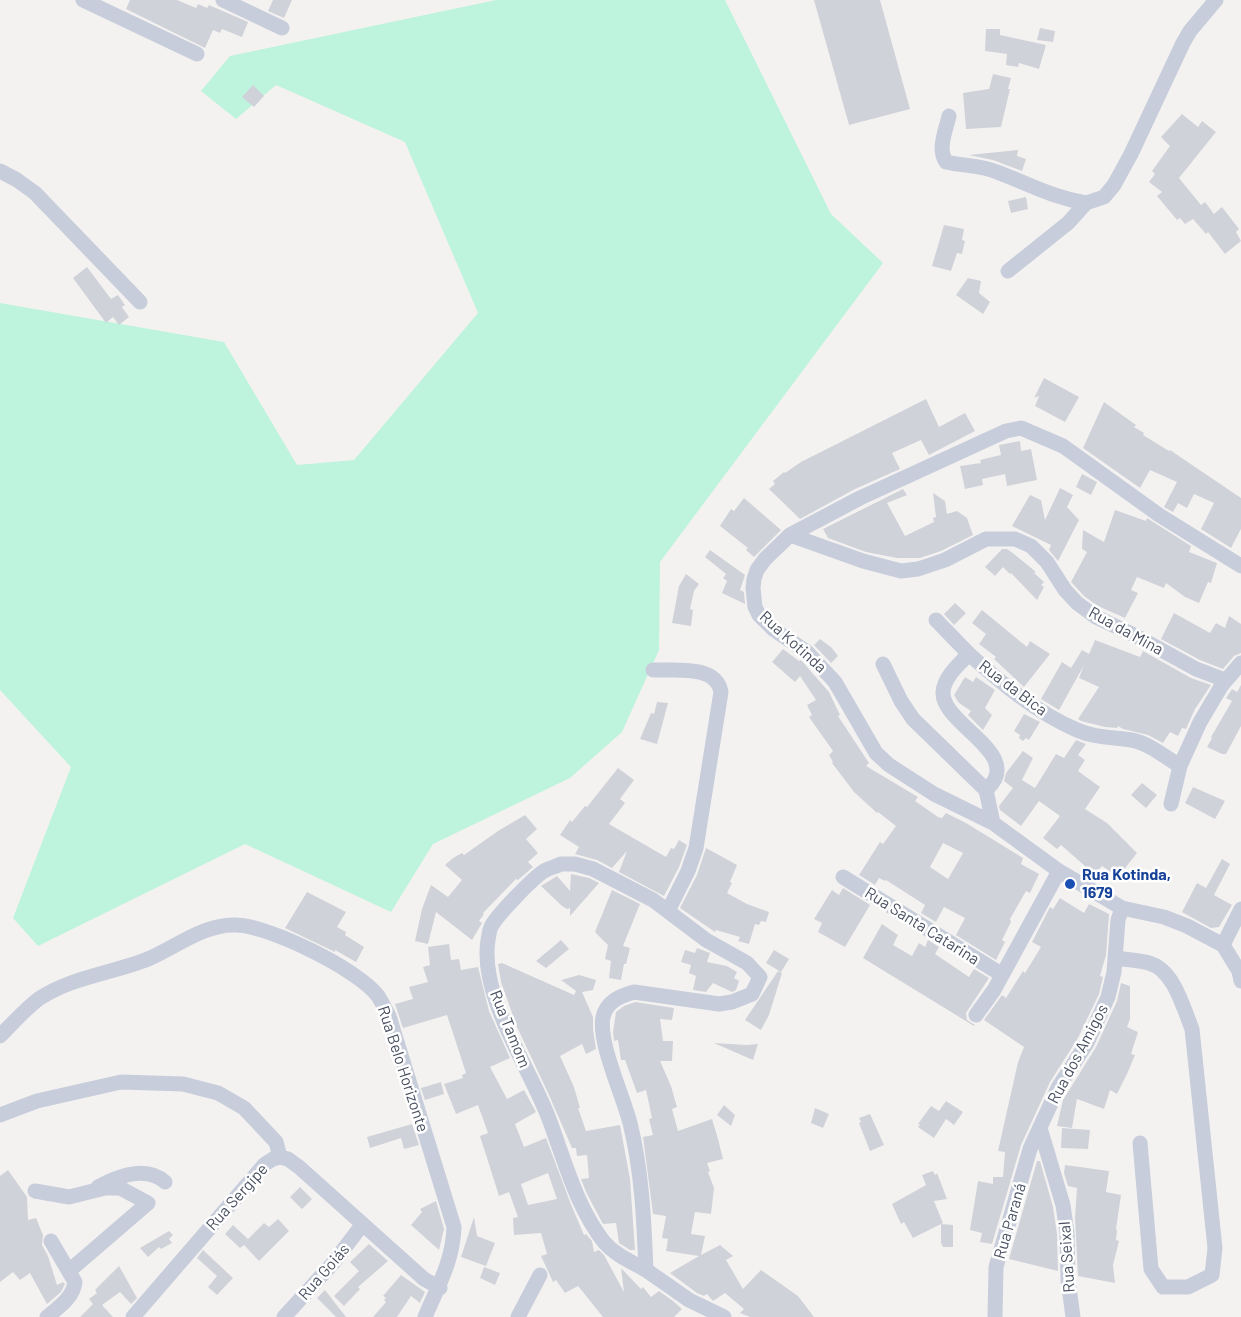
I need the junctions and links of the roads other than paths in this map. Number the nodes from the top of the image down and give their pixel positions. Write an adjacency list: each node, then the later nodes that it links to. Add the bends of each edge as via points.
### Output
1 (83, 0): 5 (street)
2 (223, 0): 4 (street)
3 (1216, 0): 8 (street, via 1183,43 1114,185 1104,196)
4 (282, 28)
5 (197, 54)
6 (949, 116): 8 (street, via 942,146 946,162 980,166 1050,195)
7 (0, 171): 10 (street, via 35,193)
8 (1086, 203): 9 (street, via 1068,223)
9 (1008, 271)
10 (140, 303)
11 (790, 535): 12 (street, Rua Kotinda, via 881,488 1006,431 1021,428 1063,446 1159,516); 18 (street, Rua da Mina, via 902,571 945,560 987,539 1015,539 1031,546 1065,590 1096,617); 22 (street, Rua Kotinda, via 765,560 754,579 753,598 759,615 807,652 835,682 881,759 934,794)
12 (1241, 566)
13 (936, 620): 14 (street)
14 (969, 654): 19 (street, Rua da Bica, via 1055,720 1100,738 1132,740); 20 (street, Rua da Bica, via 953,669 943,692 946,704 992,756 998,775)
15 (1241, 663): 18 (street)
16 (883, 664): 20 (street, via 913,719)
17 (653, 670): 27 (street, via 699,671 714,677 721,692 696,848)
18 (1225, 680): 19 (street)
19 (1180, 766): 21 (street)
20 (986, 790): 22 (street)
21 (1172, 804)
22 (993, 823): 23 (street, Rua Kotinda)
23 (1059, 870): 25 (street, Rua Kotinda); 30 (street)
24 (843, 877): 30 (street, Rua Santa Catarina)
25 (1122, 908): 28 (street, Rua Kotinda, via 1164,917); 29 (street, Rua dos Amigos, via 1116,932)
26 (1241, 909): 28 (street)
27 (668, 911): 43 (street, Rua Tamom, via 706,940 747,963 760,977 752,994 732,1002 719,1004 634,992 609,1004 603,1016 606,1049 638,1162); 43 (street, Rua Tamom, via 592,868 561,864 543,871 506,908 491,926 488,942 488,968 502,1018 545,1109 584,1209 606,1245)
28 (1223, 945): 31 (street)
29 (1116, 958): 35 (street, Rua dos Amigos, via 1112,987 1104,1006); 36 (street, via 1159,968 1181,1000 1192,1029 1215,1248 1212,1275 1188,1287 1163,1287 1151,1269)
30 (1001, 974): 32 (street)
31 (1241, 981)
32 (976, 1015)
33 (0, 1036): 46 (street, Rua Belo Horizonte, via 40,998 67,985 149,959 214,927 236,924 261,930 327,958 378,995 389,1016 454,1227 454,1247)
34 (0, 1115): 37 (street, via 37,1101 121,1082 183,1084 218,1093 243,1108 276,1142)
35 (1040, 1128): 53 (street, Rua Paraná, via 1030,1149 996,1267); 54 (street, Rua Seixal, via 1063,1205)
36 (1140, 1143)
37 (280, 1157): 41 (street, Rua Sergipe, via 306,1173); 48 (street, Rua Sergipe, via 265,1164)
38 (165, 1182): 40 (street, via 158,1176 137,1173 113,1179)
39 (35, 1191): 40 (street, via 69,1197)
40 (91, 1191): 44 (street, via 120,1188 148,1203)
41 (363, 1225): 46 (street, Rua Sergipe, via 424,1279); 49 (street, Rua Goiás)
42 (51, 1241): 44 (street)
43 (646, 1270): 52 (street, Rua Tamom, via 689,1300)
44 (69, 1271): 47 (street, via 74,1288 68,1299)
45 (540, 1275): 51 (street)
46 (440, 1288): 50 (street, Rua Belo Horizonte)
47 (47, 1317)
48 (133, 1317)
49 (284, 1317)
50 (425, 1317)
51 (518, 1317)
52 (723, 1317)
53 (995, 1317)
54 (1073, 1317)

